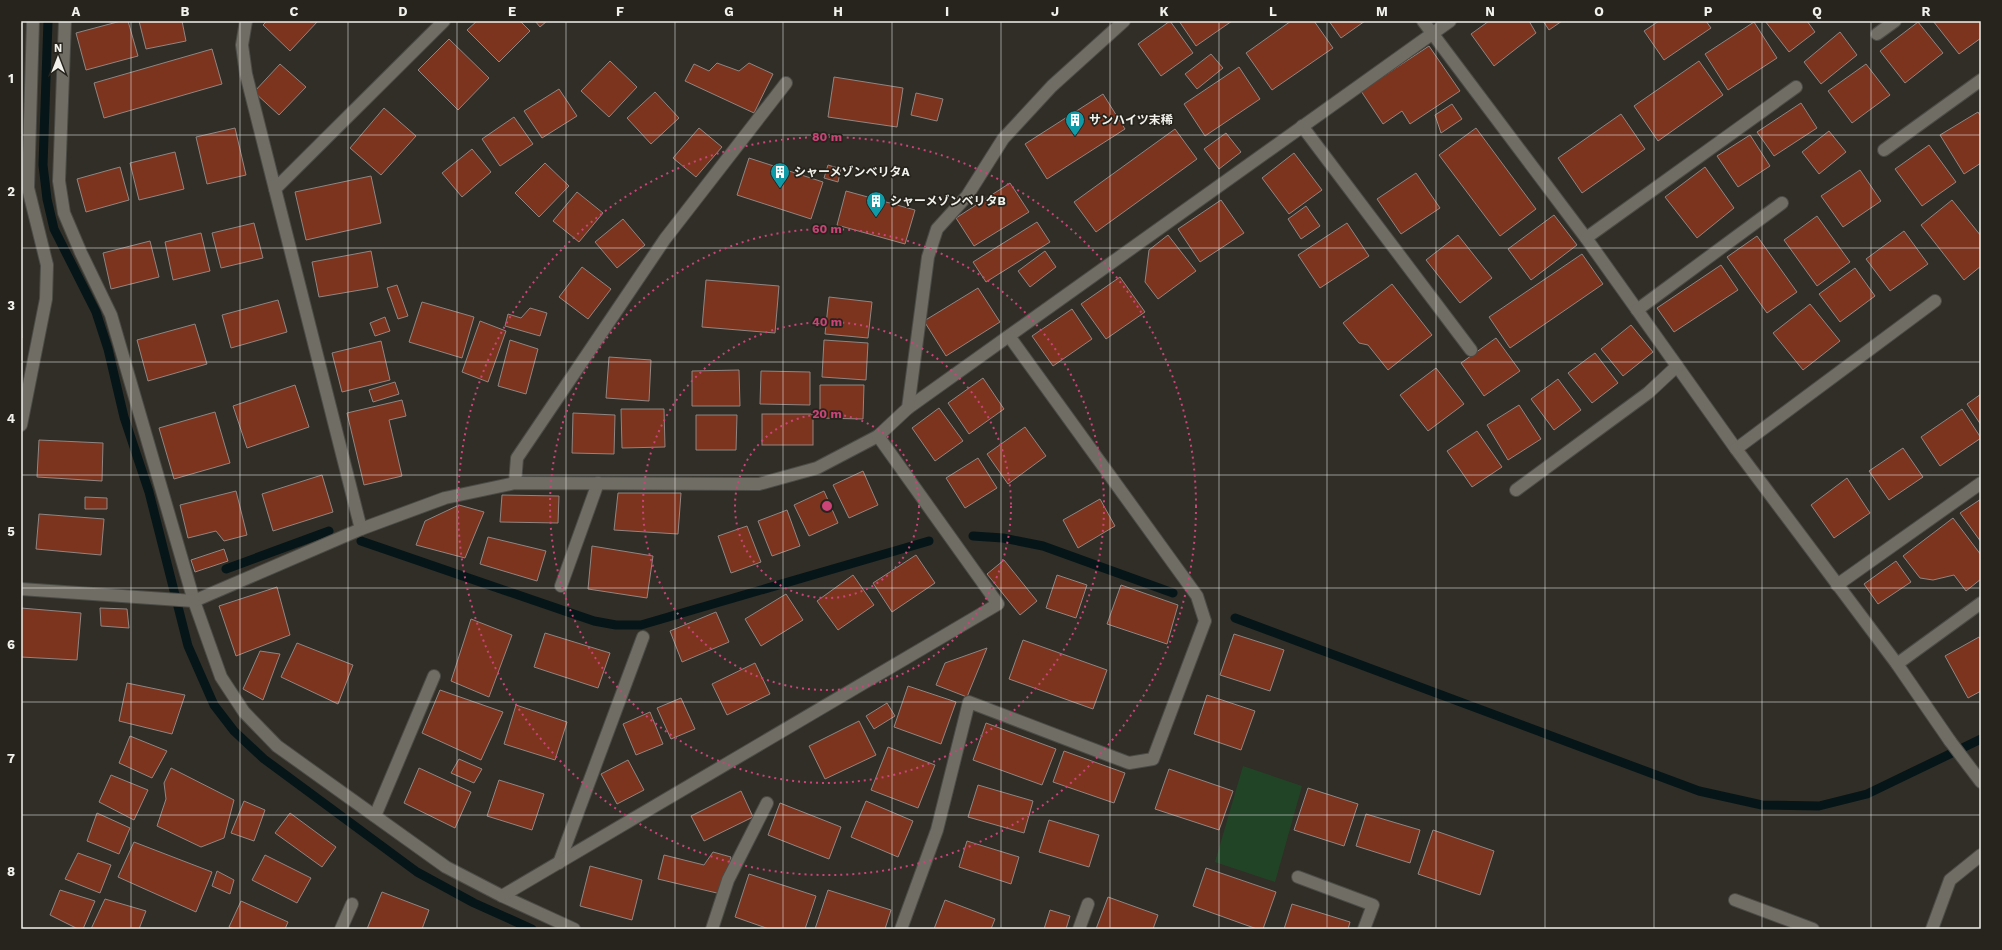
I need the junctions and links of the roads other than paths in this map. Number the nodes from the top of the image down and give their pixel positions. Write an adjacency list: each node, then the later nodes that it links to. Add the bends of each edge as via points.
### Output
1 (33, 21): 25 (street, via 28,188 47,265 46,300)
2 (65, 21): 36 (street, via 59,181 64,212 112,315)
3 (246, 21): 16 (street, via 242,45 246,74)
4 (444, 21): 16 (street)
5 (1124, 21): 24 (street, via 1052,86 1003,139 968,196 936,229 928,256)
6 (1422, 21): 9 (street)
7 (1450, 21): 9 (street)
8 (1895, 21): 10 (street)
9 (1432, 34): 14 (street); 18 (street)
10 (1877, 34)
11 (1981, 80): 15 (street)
12 (786, 83): 28 (street, via 665,239 517,458)
13 (1796, 87): 18 (street)
14 (1302, 126): 21 (street); 22 (street)
15 (1884, 150)
16 (275, 189): 32 (street)
17 (1782, 203): 20 (street)
18 (1586, 238): 20 (street)
19 (1935, 301): 27 (street)
20 (1637, 310): 23 (street)
21 (1009, 336): 24 (street); 54 (street, via 1197,596 1205,621 1153,759 1129,763 969,702 936,830)
22 (1471, 350)
23 (1677, 366): 27 (street); 31 (street, via 1648,393)
24 (908, 408): 26 (street)
25 (21, 425)
26 (878, 436): 29 (street, via 817,468 759,484); 45 (street, via 998,604)
27 (1736, 449): 34 (street)
28 (515, 483): 29 (street); 32 (street, via 445,498)
29 (598, 483): 33 (street)
30 (1981, 483): 34 (street)
31 (1516, 490)
32 (361, 529): 36 (street)
33 (561, 586)
34 (1837, 586): 39 (street)
35 (21, 589): 36 (street)
36 (189, 601): 43 (street, via 221,677 244,712 277,746)
37 (1981, 603): 39 (street)
38 (642, 637): 45 (street)
39 (1897, 664): 41 (street)
40 (434, 676): 43 (street)
41 (1981, 782)
42 (767, 803): 53 (street, via 728,880)
43 (375, 816): 47 (street, via 446,867)
44 (1981, 855): 58 (street, via 1950,880)
45 (559, 863): 47 (street)
46 (1298, 877): 56 (street, via 1373,905)
47 (502, 896): 52 (street)
48 (1735, 900): 57 (street)
49 (352, 904): 51 (street)
50 (1088, 904): 55 (street)
51 (341, 929)
52 (574, 929)
53 (712, 929)
54 (902, 929)
55 (1079, 929)
56 (1364, 929)
57 (1813, 929)
58 (1932, 929)

